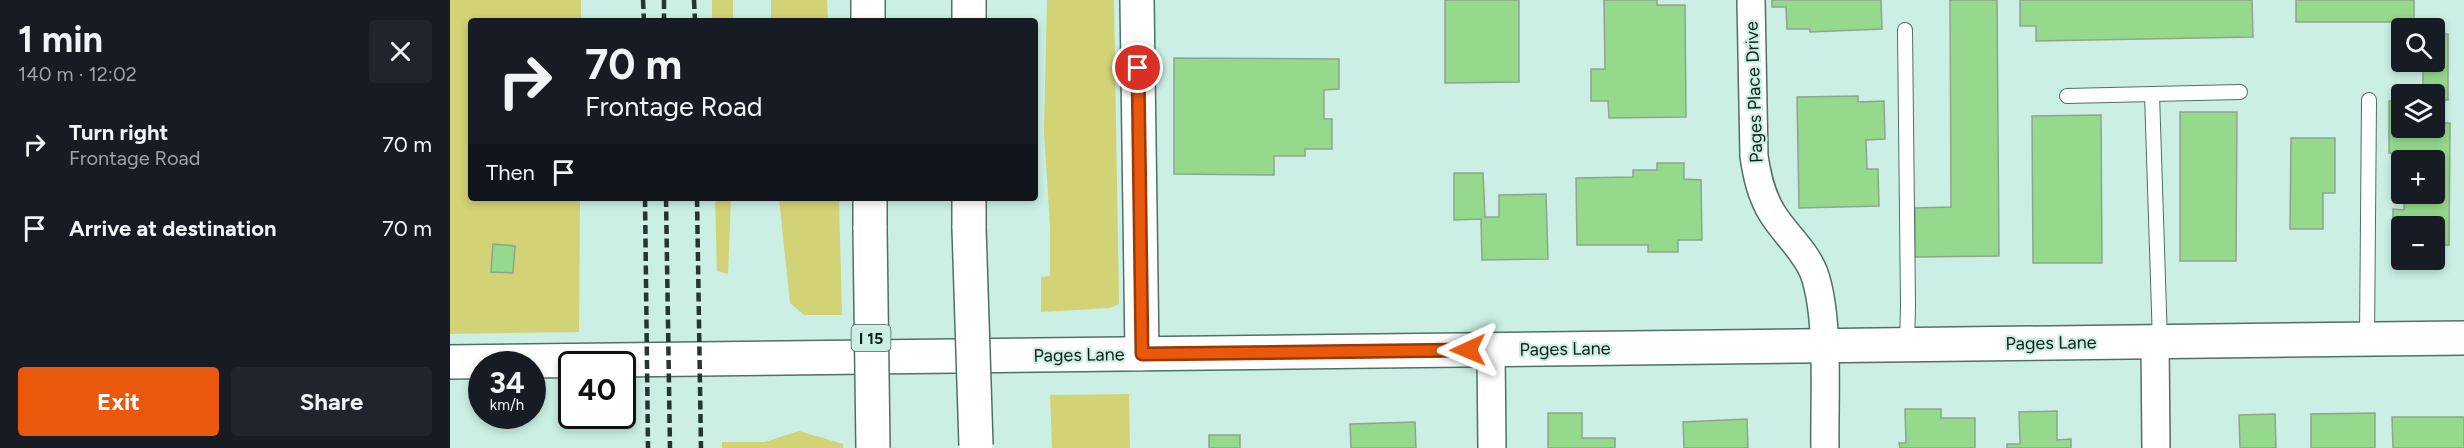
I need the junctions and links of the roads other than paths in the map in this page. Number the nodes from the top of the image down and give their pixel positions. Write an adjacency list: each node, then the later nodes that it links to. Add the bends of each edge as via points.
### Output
1 (868, 0): 5 (main road)
2 (969, 0): 6 (main road)
3 (1137, 0): 20 (main road)
4 (1751, 0): 18 (street, Pages Place Drive, via 1757,176 1772,213 1813,272)
5 (868, 18)
6 (969, 18)
7 (1905, 30): 17 (lane)
8 (2240, 92): 9 (lane)
9 (2152, 93): 10 (lane); 16 (lane)
10 (2067, 96)
11 (2369, 100): 15 (lane)
12 (870, 213): 23 (main road, I 15, bridge)
13 (969, 213): 22 (main road, bridge)
14 (2464, 338): 15 (main road, Pages Lane)
15 (2367, 339): 16 (main road, Pages Lane)
16 (2158, 342): 17 (main road, Pages Lane); 26 (street)
17 (1907, 345): 18 (main road, Pages Lane)
18 (1824, 346): 19 (main road, Pages Lane); 25 (street, Pages Place Drive)
19 (1491, 350): 20 (main road, Pages Lane); 24 (street)
20 (1142, 354): 21 (main road, Pages Lane)
21 (450, 362)
22 (976, 447)
23 (873, 448)
24 (1492, 448)
25 (1825, 448)
26 (2156, 448)

